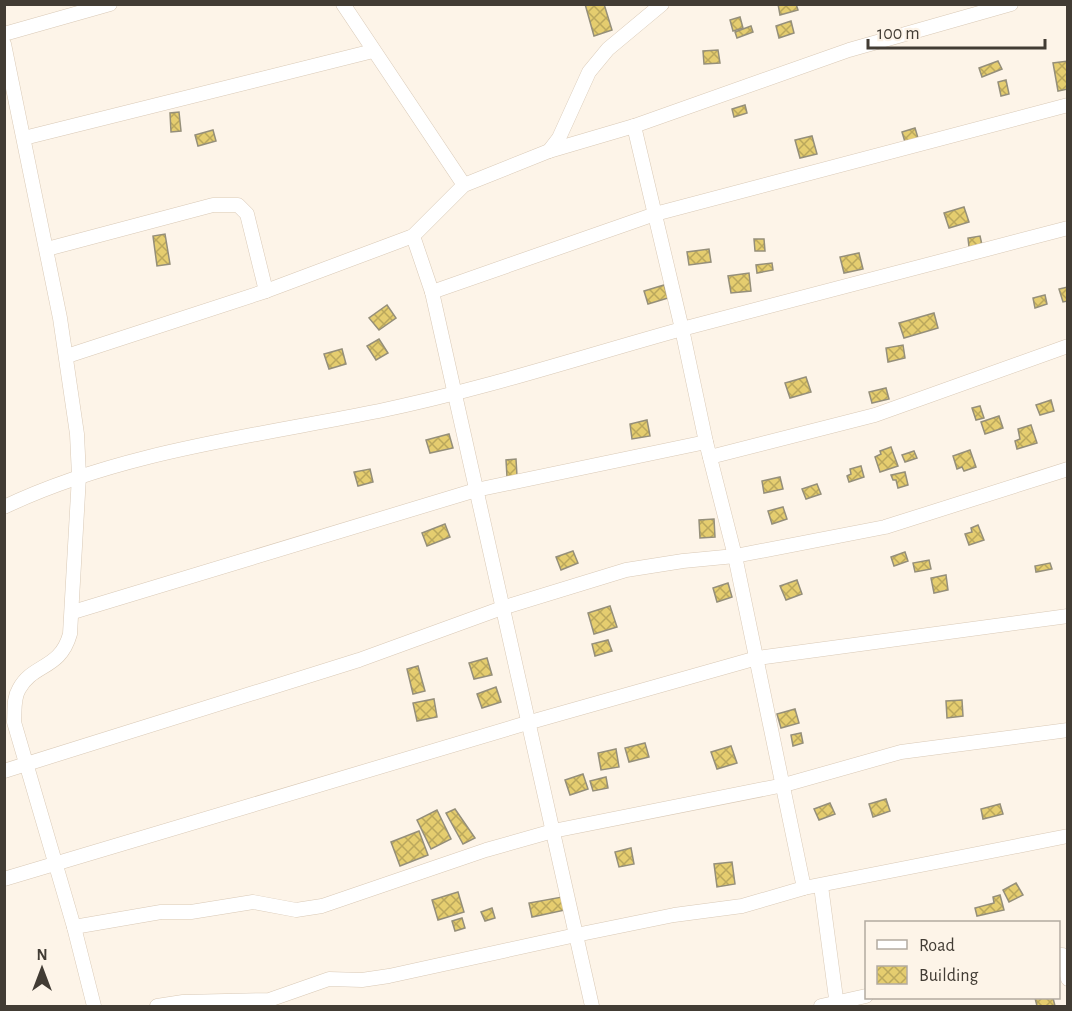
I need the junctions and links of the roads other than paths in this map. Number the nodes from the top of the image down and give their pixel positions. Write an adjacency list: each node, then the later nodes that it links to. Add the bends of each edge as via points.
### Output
1 (110, 4): 5 (street)
2 (343, 4): 7 (street)
3 (662, 4): 11 (street, via 608,49 589,72 559,138)
4 (1011, 4): 9 (street, via 849,50)
5 (4, 34)
6 (4, 44): 10 (street)
7 (373, 51): 10 (street); 12 (street)
8 (1068, 105): 13 (street)
9 (634, 126): 11 (street); 13 (street)
10 (24, 138): 16 (street)
11 (549, 151): 12 (street)
12 (464, 185): 15 (street)
13 (655, 214): 18 (street); 19 (street)
14 (1068, 228): 19 (street)
15 (413, 236): 17 (street); 18 (street)
16 (47, 249): 17 (street, via 213,205 238,205 247,214); 21 (street)
17 (266, 291): 21 (street)
18 (432, 292): 22 (street)
19 (682, 329): 22 (street); 23 (street)
20 (1068, 346): 24 (street, via 875,415)
21 (67, 356): 26 (street)
22 (454, 393): 26 (street, via 237,437); 27 (street)
23 (706, 442): 24 (street); 27 (street)
24 (710, 457): 29 (street)
25 (1068, 469): 29 (street, via 885,527)
26 (79, 476): 28 (street); 31 (street)
27 (476, 490): 30 (street); 31 (street)
28 (4, 507)
29 (735, 556): 30 (street, via 626,570); 33 (street)
30 (502, 608): 34 (street); 36 (street, via 359,660)
31 (73, 612): 36 (street, via 66,647 57,659 27,679 15,700 14,722)
32 (1068, 616): 33 (street)
33 (757, 658): 34 (street); 38 (street)
34 (527, 723): 39 (street); 41 (street)
35 (1068, 730): 38 (street, via 901,752)
36 (25, 764): 37 (street); 41 (street)
37 (4, 771)
38 (784, 785): 39 (street); 44 (street)
39 (553, 831): 45 (street, via 322,906 296,910 253,902); 46 (street)
40 (1068, 836): 43 (street)
41 (54, 866): 42 (street); 45 (street)
42 (4, 879)
43 (821, 886): 44 (street); 51 (street)
44 (804, 888): 46 (street, via 741,906)
45 (74, 927): 52 (street)
46 (576, 935): 50 (street, via 390,976 329,979 269,1000); 54 (street)
47 (1063, 954): 48 (street)
48 (1068, 979)
49 (865, 997): 51 (street)
50 (241, 1004): 53 (street, via 183,1002)
51 (837, 1005): 55 (street)
52 (94, 1006)
53 (157, 1006)
54 (592, 1006)
55 (821, 1006)

